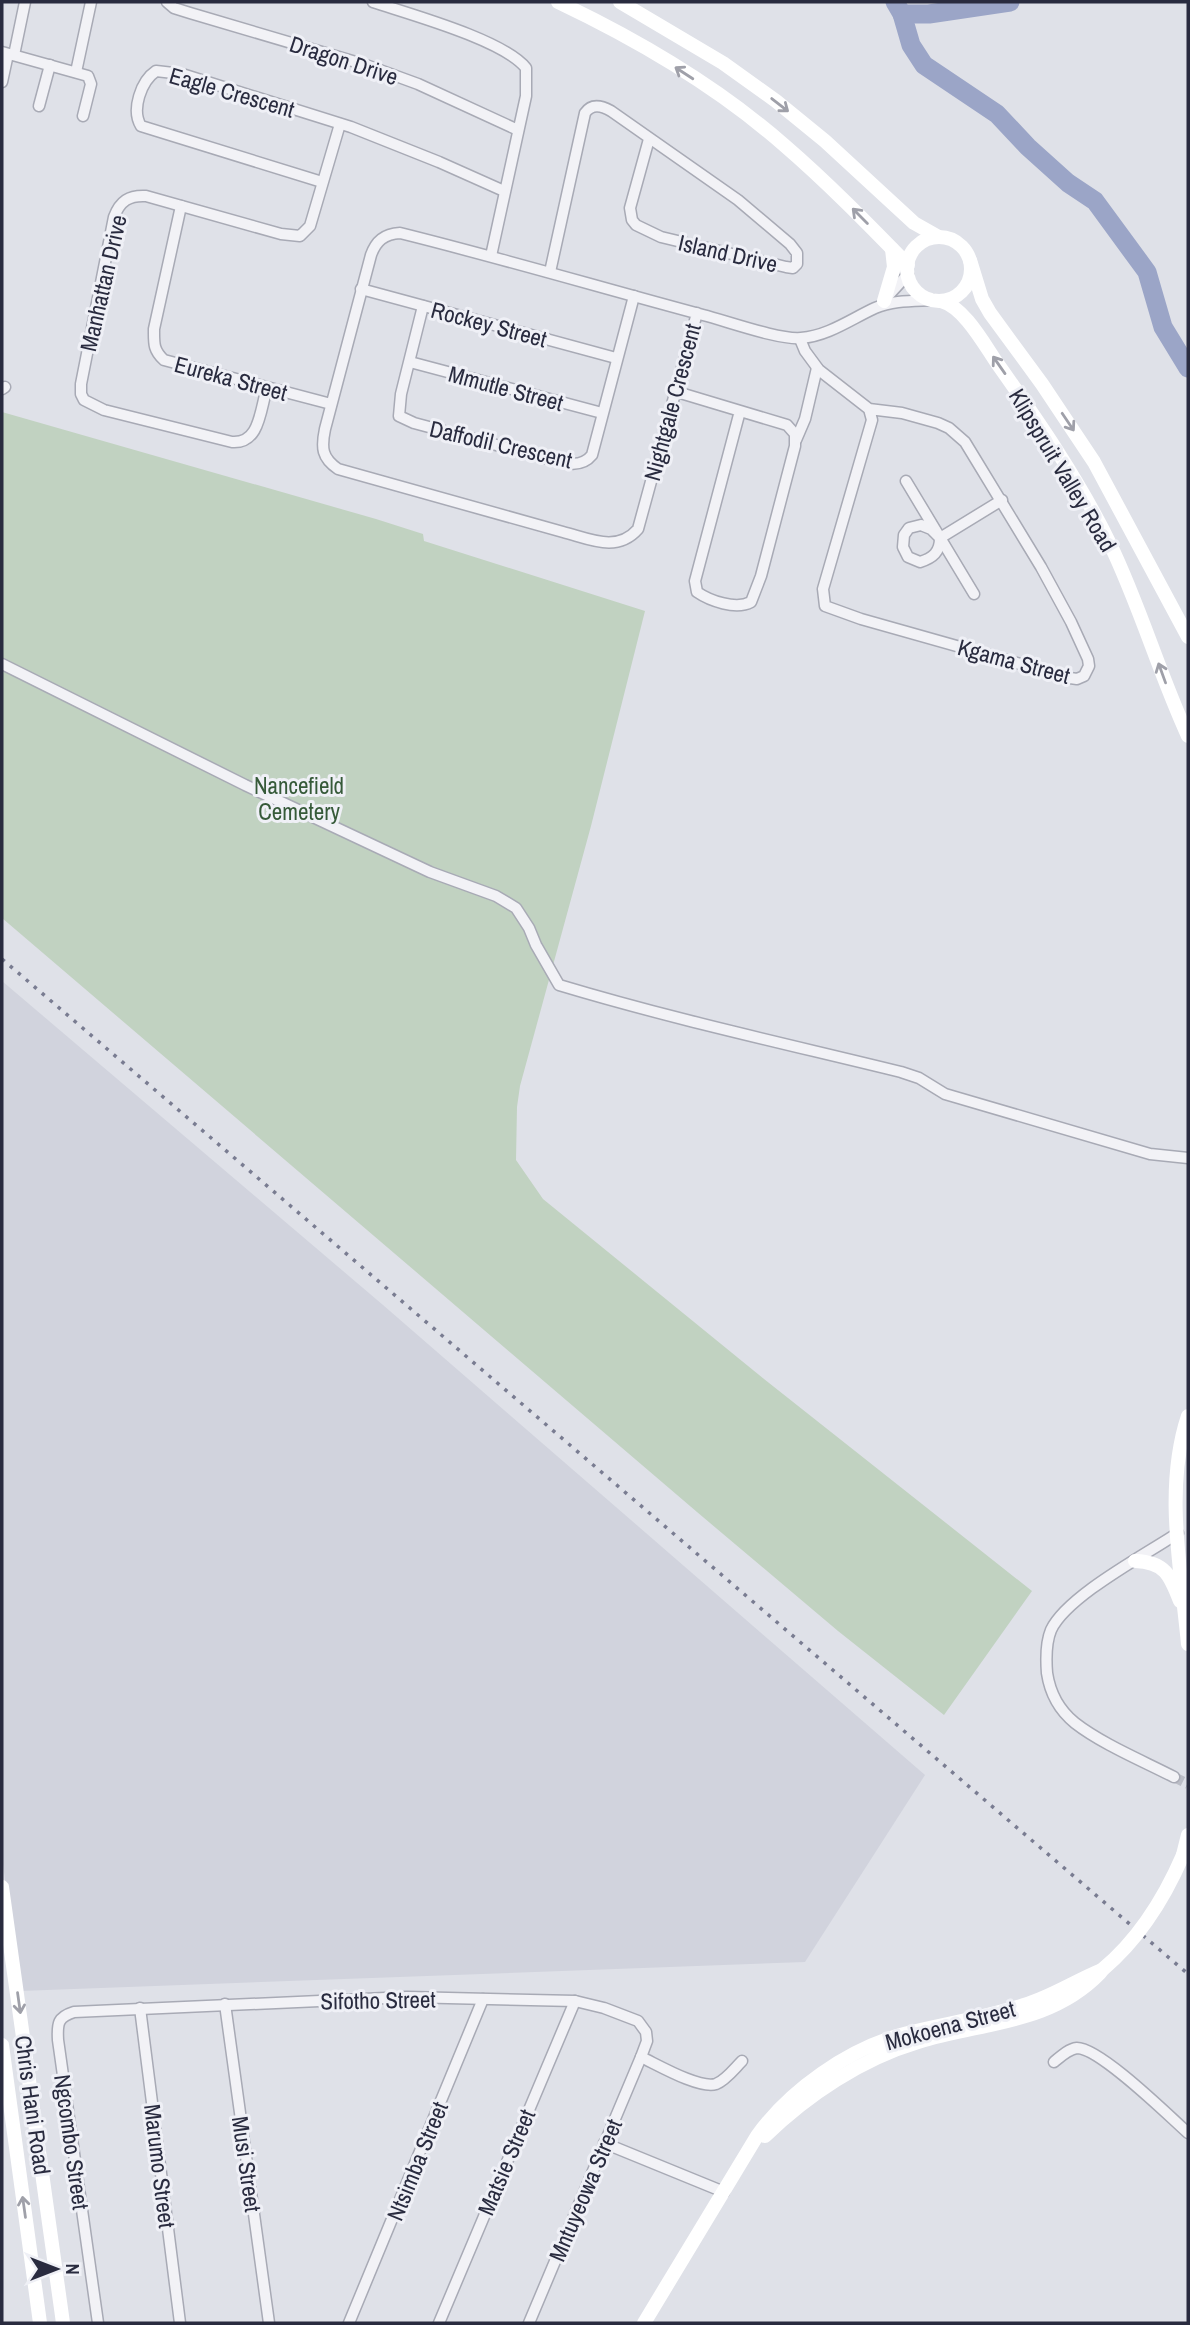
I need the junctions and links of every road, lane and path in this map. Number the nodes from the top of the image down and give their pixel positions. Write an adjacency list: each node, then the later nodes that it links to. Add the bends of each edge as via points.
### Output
1 (26, 2): 7 (street)
2 (91, 2): 9 (street)
3 (167, 2): 14 (street, Dragon Drive, via 174,8 366,65)
4 (373, 2): 14 (street, via 458,30 522,62 526,96)
5 (558, 2): 20 (main road, one-way to 5, via 783,144 724,99 646,49)
6 (620, 2): 19 (main road, one-way to 19, via 723,63 776,101 914,223)
7 (8, 54): 8 (street); 10 (street)
8 (50, 65): 9 (street); 11 (street)
9 (76, 72): 12 (street, via 91,79)
10 (2, 82)
11 (38, 106)
12 (83, 116)
13 (340, 124): 16 (street, Manhattan Drive); 16 (street, Eagle Crescent, via 182,75 156,71 144,81 136,114 141,126); 17 (street, Eagle Crescent)
14 (518, 130): 17 (street)
15 (649, 139): 15 (street, Island Drive, via 630,208 636,225 661,237 786,267 797,264 797,253 790,244 738,200); 24 (street, Island Drive, via 603,106 588,108)
16 (323, 182): 18 (street, Manhattan Drive, via 310,226 300,236)
17 (504, 191): 21 (street)
18 (181, 206): 35 (street, Eureka Street, via 153,345 164,360); 35 (street, Manhattan Drive, via 135,195 118,206 81,394 89,404 104,410 241,443 253,433)
19 (937, 236): 22 (main road, via 958,242); 23 (main road, via 920,243)
20 (892, 249): 23 (main road); 28 (main road, via 894,267)
21 (491, 256): 24 (street, Nightgale Crescent); 25 (street, Nightgale Crescent, via 390,233 374,247)
22 (970, 260): 27 (main road, via 971,276 964,290); 46 (main road, Klipspruit Valley Road, one-way to 46, via 990,313 1089,453)
23 (908, 269): 27 (main road, via 916,291); 28 (street)
24 (551, 272): 26 (street, Nightgale Crescent)
25 (361, 289): 29 (street, Rockey Street); 37 (street, Nightgale Crescent)
26 (634, 296): 30 (street, Nightgale Crescent); 32 (street, Daffodil Crescent)
27 (937, 301): 28 (street); 48 (main road, Klipspruit Valley Road, one-way to 27, via 1126,578 1080,489 958,309)
28 (880, 304): 31 (street, via 820,334)
29 (423, 306): 32 (street, Rockey Street); 33 (street, Daffodil Crescent)
30 (697, 313): 31 (street); 36 (street, Nightgale Crescent)
31 (800, 338): 34 (street, Kgama Street)
32 (616, 358): 40 (street, Daffodil Crescent)
33 (410, 362): 40 (street, Mmutle Street); 40 (street, Daffodil Crescent, via 399,416 433,429 580,464 592,455)
34 (817, 368): 38 (street, Kgama Street); 41 (street)
35 (267, 388): 37 (street, Eureka Street)
36 (677, 392): 37 (street, Nightgale Crescent, via 638,528 630,538 613,543 338,469 327,460 322,446); 39 (street)
37 (331, 404)
38 (869, 409): 43 (street, Kgama Street, via 924,418 949,428 965,442); 43 (street, Kgama Street, via 872,420 823,589 825,606 1070,678 1082,677 1089,666 1071,622)
39 (740, 411): 41 (street, via 787,425); 41 (street, via 695,582 697,592 704,596 733,605 751,602)
40 (602, 413)
41 (796, 440)
42 (906, 481): 44 (street)
43 (1002, 500): 44 (street)
44 (940, 538): 45 (street)
45 (974, 594)
46 (1188, 637)
47 (2, 664): 49 (street, via 244,785 430,872 496,896 516,908 559,985 901,1072 945,1094 1150,1154)
48 (1188, 736)
49 (1188, 1158)
50 (1188, 1416): 51 (main road, via 1176,1481)
51 (1178, 1533): 52 (street); 53 (main road)
52 (1135, 1561): 53 (main road, via 1164,1570); 55 (street, via 1068,1607 1058,1619 1047,1649 1049,1682 1054,1699 1074,1722)
53 (1185, 1615): 54 (main road)
54 (1188, 1644)
55 (1174, 1777)
56 (1188, 1835): 69 (main road, Mokoena Street, bridge, via 1155,1910 1102,1970 1049,2008 921,2040 854,2069 794,2110 749,2152)
57 (2, 1893): 71 (main road, Chris Hani Road, one-way to 71)
58 (483, 1999): 59 (street, Sifotho Street); 60 (street, Sifotho Street); 75 (street, Ntsimba Street)
59 (575, 2001): 64 (street, Sifotho Street, via 638,2021 647,2041); 76 (street, Matsie Street)
60 (225, 2004): 61 (street, Sifotho Street); 74 (street, Musi Street)
61 (140, 2008): 62 (street, Sifotho Street); 73 (street, Marumo Street)
62 (74, 2012): 72 (street, Ngcombo Street, via 58,2020 58,2040)
63 (2, 2045): 70 (main road, Chris Hani Road, one-way to 63)
64 (641, 2057): 65 (street, via 708,2085 718,2083); 68 (street, Mntuyeowa Street)
65 (742, 2061)
66 (1054, 2062): 67 (street, via 1072,2049 1093,2053)
67 (1188, 2133)
68 (604, 2143): 69 (street); 77 (street, Mntuyeowa Street)
69 (724, 2192): 78 (main road, Mokoena Street)
70 (40, 2323)
71 (63, 2323)
72 (98, 2323)
73 (180, 2323)
74 (269, 2323)
75 (349, 2323)
76 (439, 2323)
77 (529, 2323)
78 (644, 2323)

